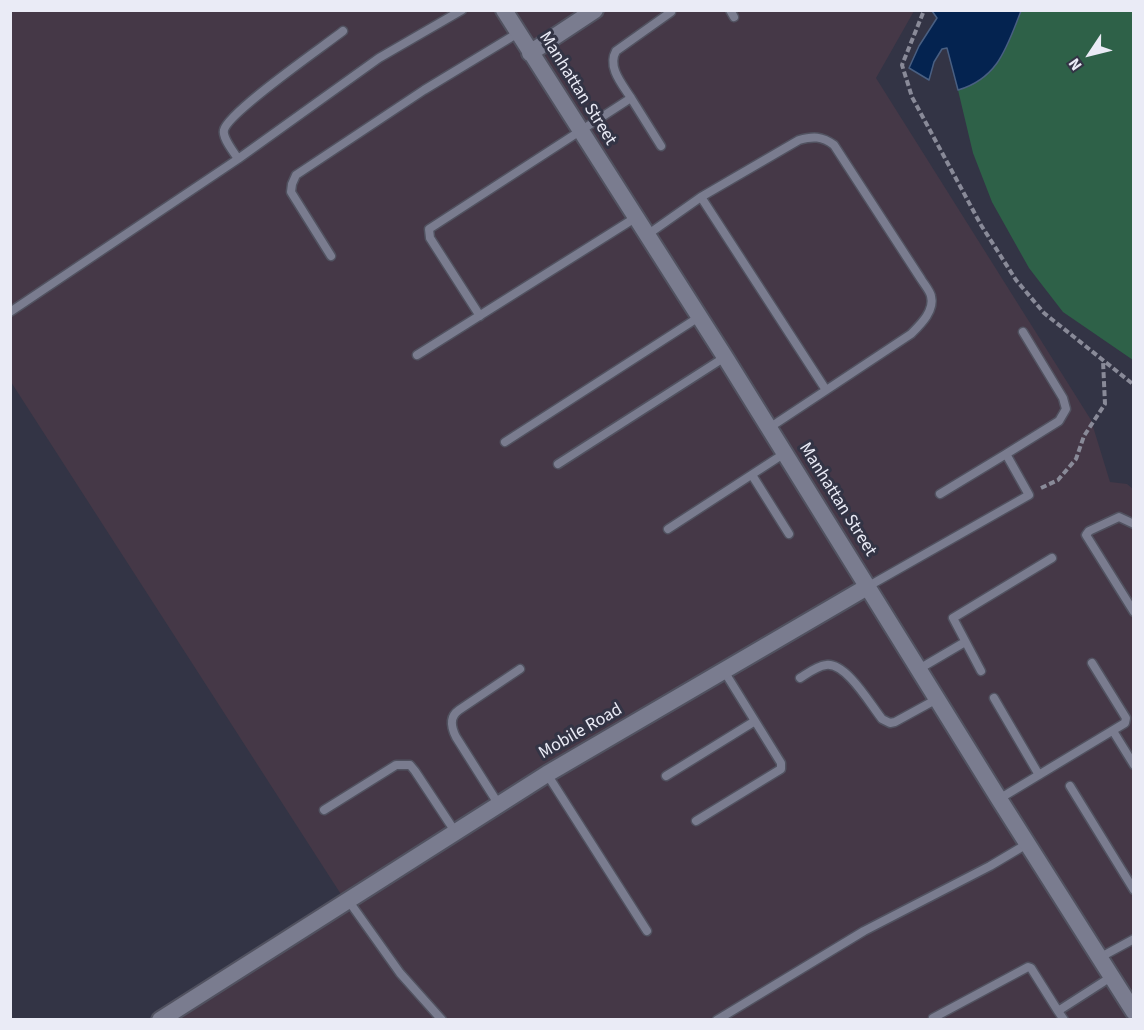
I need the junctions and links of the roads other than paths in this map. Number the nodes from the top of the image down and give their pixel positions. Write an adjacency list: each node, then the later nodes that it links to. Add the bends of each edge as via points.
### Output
1 (462, 10): 11 (lane, via 379,58)
2 (504, 10): 6 (street, Manhattan Street)
3 (595, 10): 7 (street)
4 (671, 12): 8 (lane, via 613,56 616,75)
5 (343, 31): 11 (lane, via 228,122 224,135)
6 (518, 33): 7 (street, Manhattan Street); 15 (lane, via 296,176 291,192)
7 (530, 53): 9 (street, Manhattan Street)
8 (631, 98): 9 (lane); 10 (lane)
9 (581, 132): 13 (street, Manhattan Street); 17 (lane, via 429,230)
10 (661, 146)
11 (238, 159): 16 (lane)
12 (701, 197): 14 (lane); 22 (lane); 22 (lane, via 799,140 825,138 834,145 909,260 932,296 923,321 910,334)
13 (635, 218): 14 (street, Manhattan Street); 17 (lane)
14 (646, 235): 18 (street, Manhattan Street)
15 (331, 256)
16 (10, 312)
17 (480, 316): 20 (lane)
18 (699, 317): 21 (street, Manhattan Street); 24 (lane)
19 (1023, 332): 26 (lane, via 1066,409 1059,421)
20 (417, 355)
21 (725, 357): 23 (street, Manhattan Street); 27 (lane)
22 (826, 390): 23 (lane)
23 (769, 428): 25 (street, Manhattan Street)
24 (506, 442)
25 (785, 453): 28 (lane); 34 (street, Manhattan Street)
26 (1006, 454): 29 (lane); 34 (lane, Mobile Road, via 1029,495)
27 (558, 464)
28 (752, 475): 31 (lane); 32 (lane)
29 (940, 494)
30 (1134, 524): 35 (lane, via 1119,517 1086,535)
31 (668, 530)
32 (789, 534)
33 (1052, 558): 36 (lane, via 954,616 953,622)
34 (867, 587): 39 (street, Manhattan Street); 40 (street, Mobile Road)
35 (1134, 612)
36 (965, 642): 39 (lane); 41 (lane)
37 (1092, 663): 46 (lane, via 1126,718 1124,725)
38 (520, 669): 53 (lane, via 452,718 456,737)
39 (918, 669): 44 (street, Manhattan Street)
40 (724, 670): 45 (lane); 48 (street, Mobile Road)
41 (981, 671)
42 (800, 678): 44 (lane, via 823,665 837,667 846,672 882,719 890,723)
43 (994, 698): 49 (lane)
44 (937, 699): 52 (street, Manhattan Street)
45 (755, 721): 50 (lane); 55 (lane, via 781,769)
46 (1113, 731): 47 (lane); 49 (lane)
47 (1134, 765)
48 (547, 774): 53 (street, Mobile Road); 60 (lane)
49 (1039, 775): 52 (lane)
50 (666, 776)
51 (1070, 786): 58 (lane)
52 (999, 799): 57 (street, Manhattan Street)
53 (499, 805): 56 (street, Mobile Road)
54 (324, 810): 56 (lane, via 396,765 410,765)
55 (696, 821)
56 (456, 833): 59 (street, Mobile Road)
57 (1027, 844): 62 (street, Manhattan Street); 69 (lane, via 864,931)
58 (1134, 890)
59 (347, 899): 67 (street, Mobile Road); 68 (lane, via 400,974)
60 (647, 931)
61 (1134, 939): 62 (lane)
62 (1099, 958): 63 (street, Manhattan Street)
63 (1111, 977): 64 (lane); 65 (street, Manhattan Street)
64 (1058, 1011): 66 (lane, via 1028,967); 70 (lane)
65 (1134, 1012)
66 (933, 1018)
67 (160, 1020)
68 (442, 1020)
69 (717, 1020)
70 (1064, 1020)

